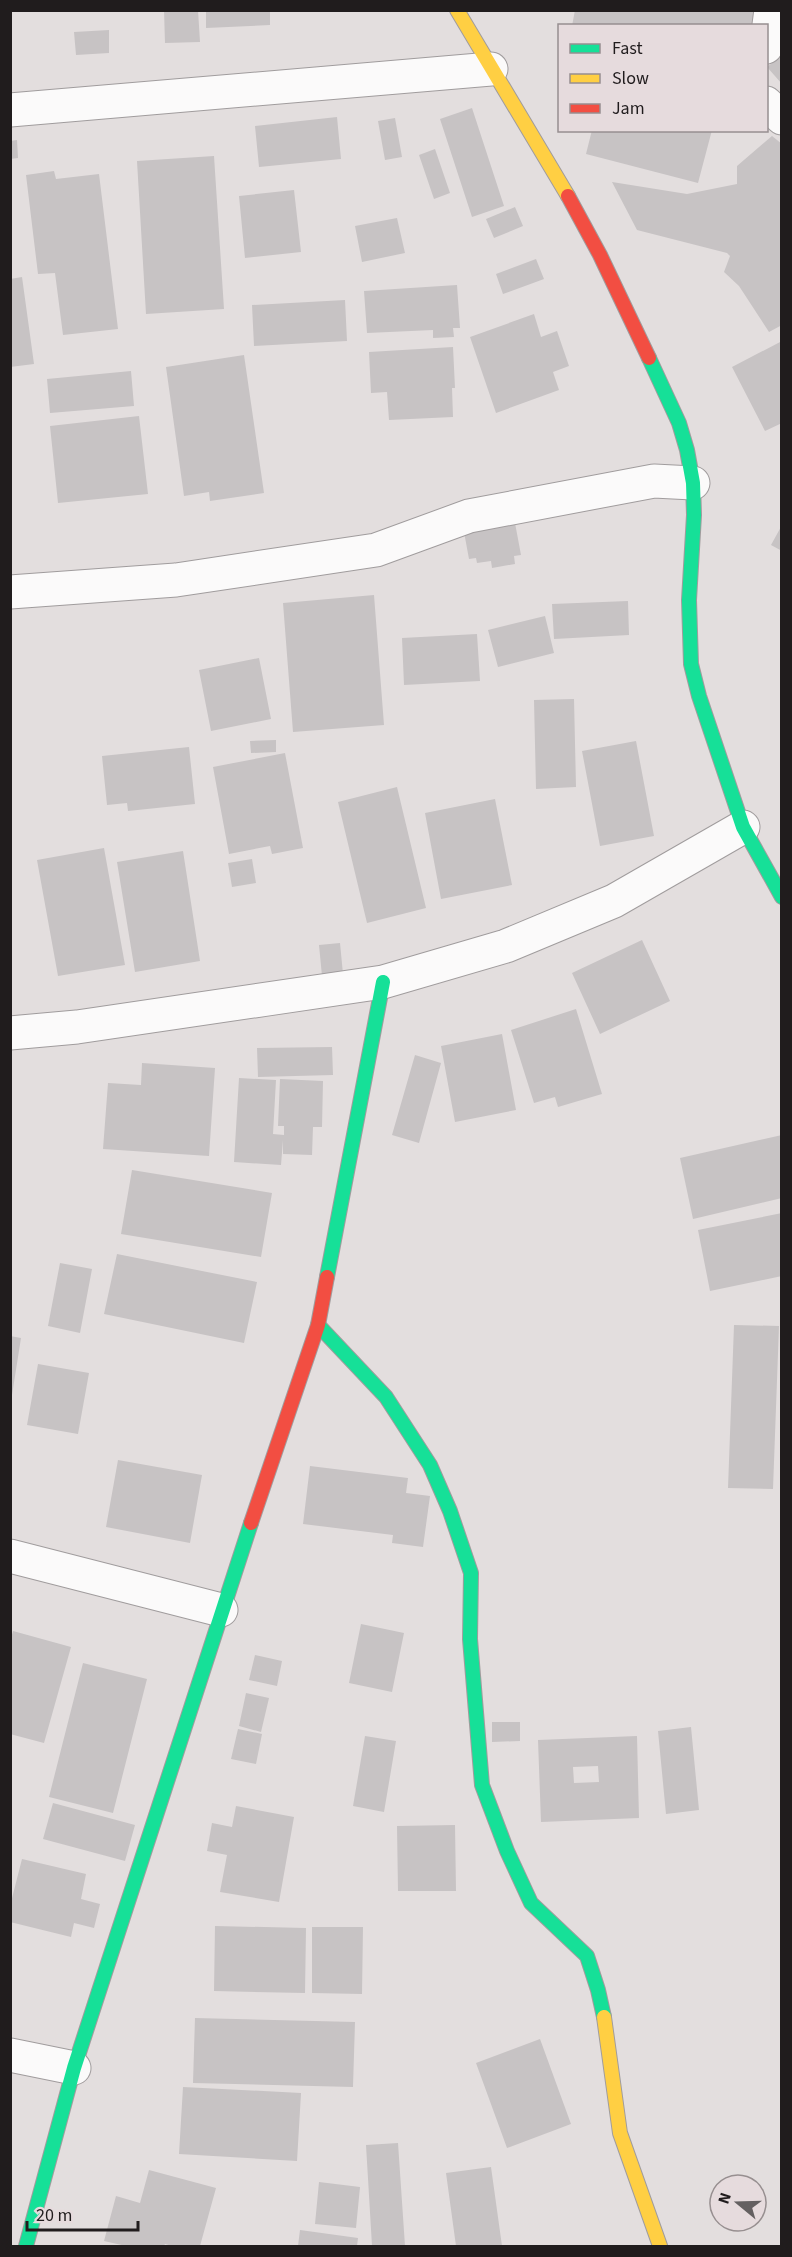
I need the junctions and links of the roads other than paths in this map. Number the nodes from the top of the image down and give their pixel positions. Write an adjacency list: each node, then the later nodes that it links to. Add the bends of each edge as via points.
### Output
1 (457, 10): 4 (street)
2 (771, 10): 3 (street)
3 (768, 32)
4 (491, 69): 6 (street); 8 (street, via 600,255 679,423)
5 (768, 105): 7 (street)
6 (10, 110)
7 (782, 118)
8 (693, 483): 9 (street, via 654,481 469,516 376,550 176,580); 10 (street, via 689,600 692,664)
9 (10, 592)
10 (743, 827): 11 (street); 12 (street, via 615,901 506,946)
11 (782, 897)
12 (383, 982): 13 (street, via 77,1027); 14 (street)
13 (10, 1033)
14 (318, 1325): 16 (street); 20 (street, via 386,1397 430,1465 450,1511 471,1573 470,1639 482,1785 531,1903 587,1956 605,2024 620,2133)
15 (10, 1556): 16 (street)
16 (221, 1610): 18 (street)
17 (10, 2055): 18 (street)
18 (74, 2068): 19 (street)
19 (26, 2247)
20 (660, 2247)

